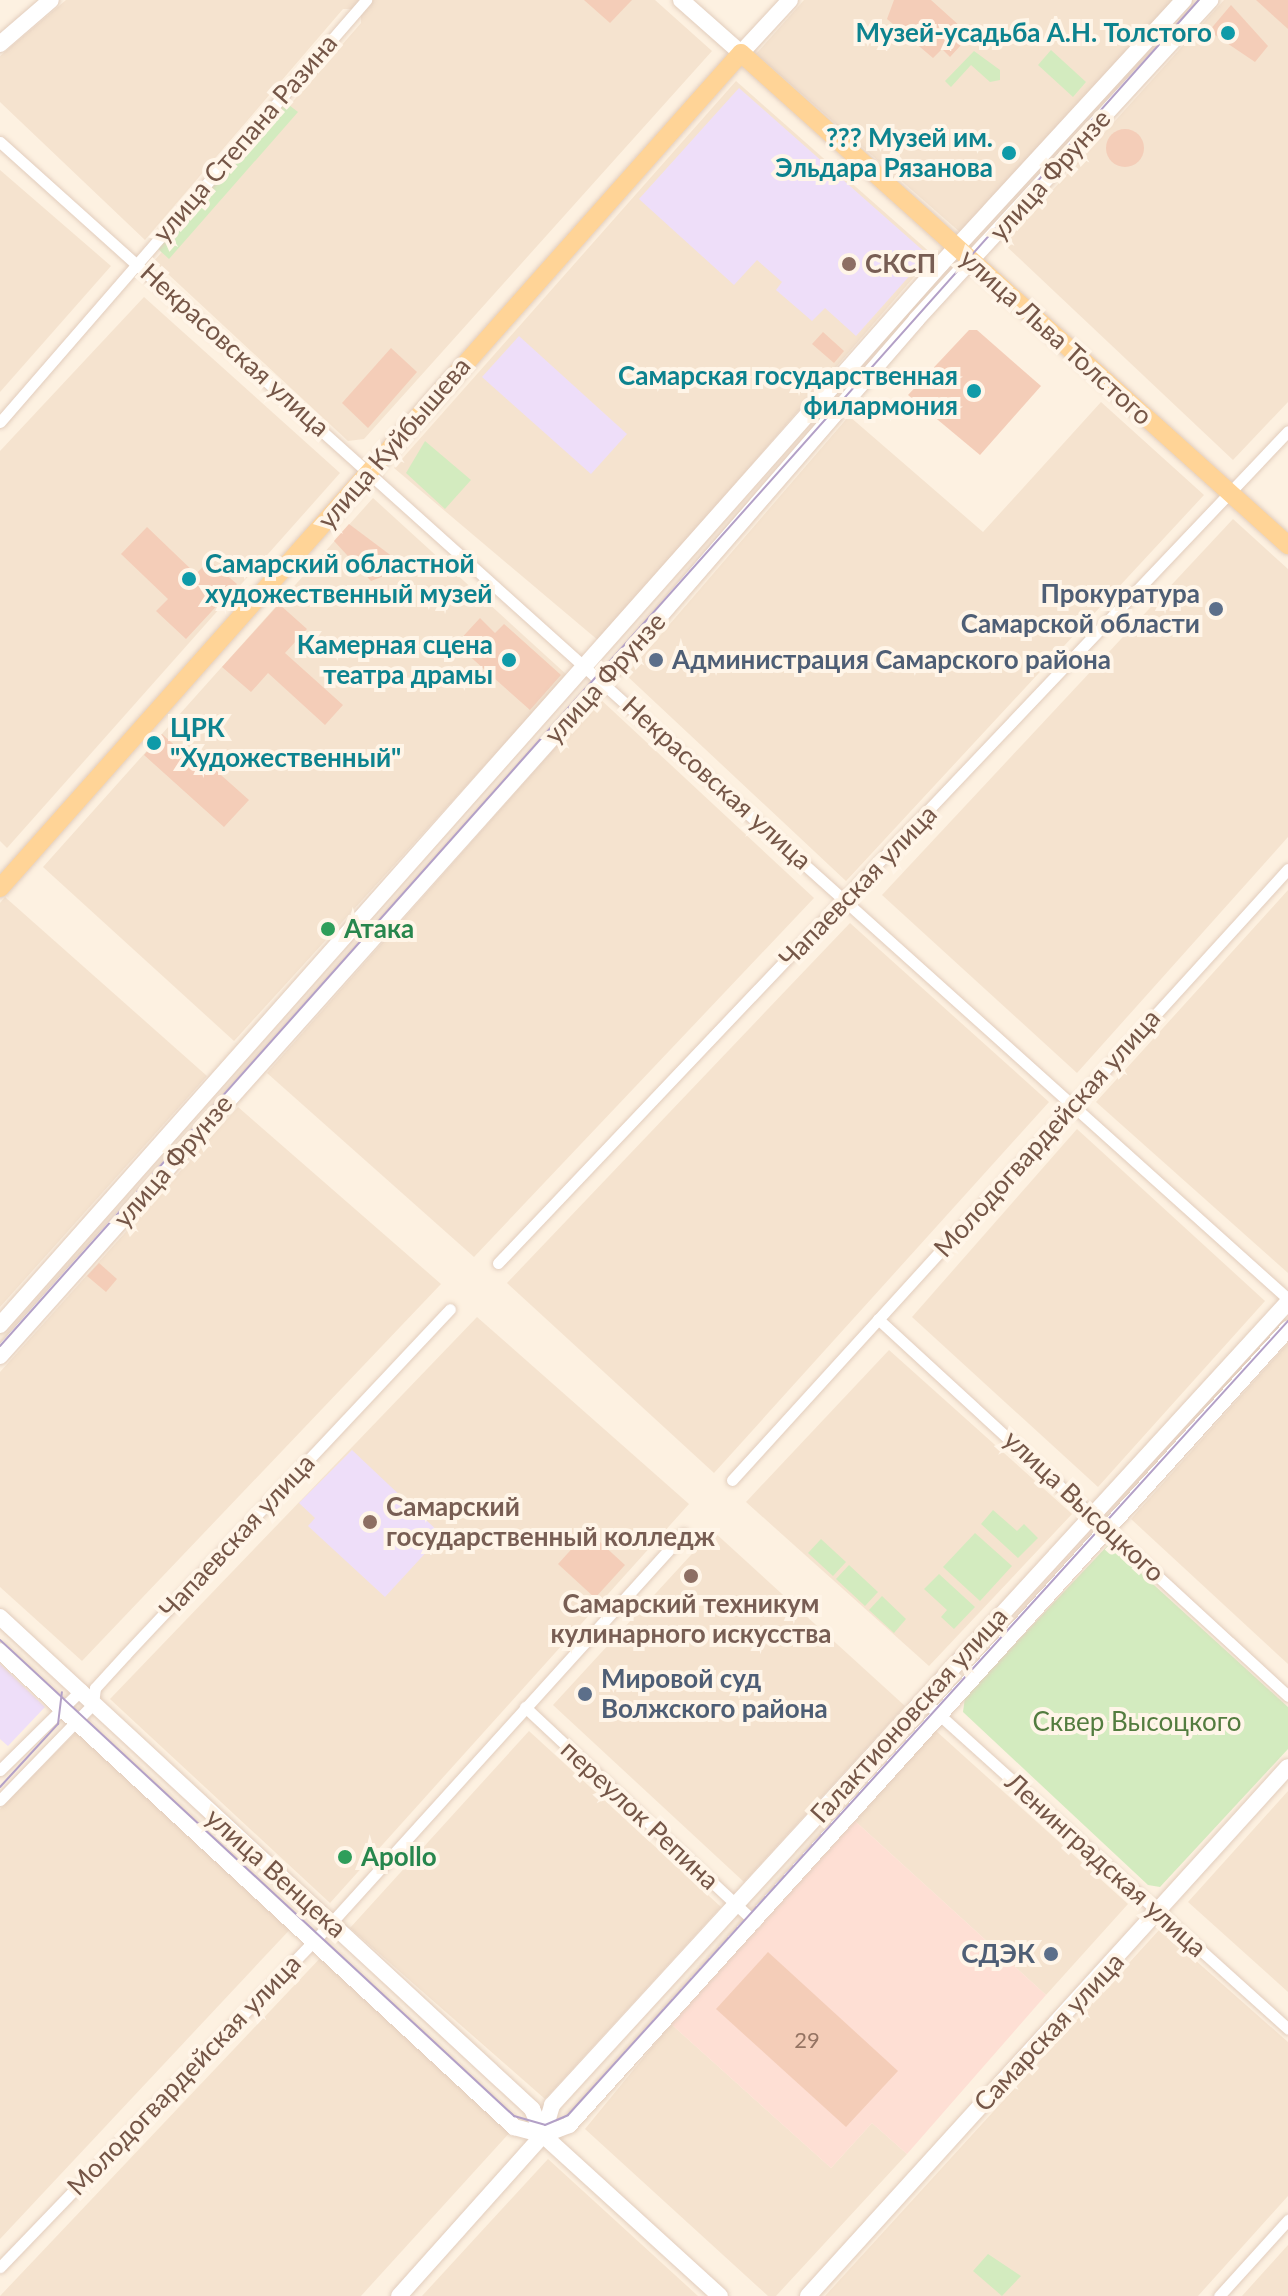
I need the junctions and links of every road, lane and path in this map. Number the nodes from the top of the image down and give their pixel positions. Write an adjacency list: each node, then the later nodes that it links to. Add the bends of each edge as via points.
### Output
1 (51, 0): 7 (main road)
2 (366, 0): 11 (street, улица Степана Разина)
3 (681, 0): 8 (main road, улица Льва Толстого)
4 (790, 0): 8 (main road, улица Куйбышева)
5 (1184, 0): 10 (main road, улица Фрунзе)
6 (1210, 0): 10 (main road, улица Фрунзе)
7 (0, 44)
8 (741, 53): 10 (main road, улица Льва Толстого); 14 (main road, улица Куйбышева)
9 (0, 142): 11 (street, Некрасовская улица)
10 (964, 254): 15 (main road, улица Льва Толстого); 17 (main road, улица Фрунзе); 18 (main road, улица Фрунзе)
11 (137, 263): 12 (street, улица Степана Разина); 14 (street, Некрасовская улица)
12 (0, 422)
13 (1288, 431): 15 (street, Чапаевская улица)
14 (372, 472): 17 (street, Некрасовская улица); 20 (main road, улица Куйбышева)
15 (1232, 493): 16 (main road, улица Льва Толстого); 21 (street, Чапаевская улица)
16 (1288, 545)
17 (587, 666): 18 (street, Некрасовская улица); 27 (main road, улица Фрунзе)
18 (603, 681): 21 (street, Некрасовская улица); 29 (main road, улица Фрунзе)
19 (1288, 869): 22 (street, Молодогвардейская улица)
20 (3, 879)
21 (845, 900): 22 (street, Некрасовская улица); 23 (street, Чапаевская улица)
22 (1072, 1104): 24 (street, Некрасовская улица); 26 (street, Молодогвардейская улица)
23 (498, 1263)
24 (1288, 1300): 31 (main road, Галактионовская улица)
25 (450, 1309): 36 (street, Чапаевская улица)
26 (878, 1319): 30 (street, Молодогвардейская улица); 31 (street, улица Высоцкого)
27 (0, 1325)
28 (1288, 1329): 32 (main road, Галактионовская улица)
29 (0, 1356)
30 (732, 1480)
31 (1093, 1514): 32 (street, улица Высоцкого); 38 (main road, Галактионовская улица)
32 (1109, 1529): 37 (street, улица Высоцкого); 41 (main road, Галактионовская улица)
33 (683, 1534): 40 (street, Молодогвардейская улица)
34 (0, 1617): 36 (main road, улица Венцека)
35 (0, 1651): 39 (main road, улица Венцека)
36 (89, 1694): 39 (street, Чапаевская улица); 42 (street, Чапаевская улица); 49 (main road, улица Венцека)
37 (1288, 1696)
38 (923, 1700): 41 (street, Ленинградская улица); 46 (main road, Галактионовская улица)
39 (62, 1707): 42 (main road, улица Венцека); 44 (street, Чапаевская улица)
40 (525, 1707): 46 (street, переулок Репина); 49 (street, Молодогвардейская улица)
41 (942, 1716): 47 (street, Ленинградская улица); 48 (main road, Галактионовская улица)
42 (77, 1722): 45 (street, Чапаевская улица); 50 (main road, улица Венцека)
43 (1288, 1767): 47 (main road, Самарская улица)
44 (0, 1770)
45 (0, 1800)
46 (736, 1904): 48 (street, переулок Репина); 52 (main road, Галактионовская улица, via 552,2105)
47 (1159, 1912): 51 (street, Ленинградская улица); 57 (main road, Самарская улица)
48 (755, 1922): 52 (main road, Галактионовская улица, via 569,2125)
49 (331, 1923): 50 (street, Молодогвардейская улица); 52 (main road, улица Венцека, via 532,2109)
50 (314, 1940): 52 (main road, улица Венцека, via 514,2127); 54 (street, Молодогвардейская улица)
51 (1288, 2029)
52 (543, 2135): 55 (main road, Галактионовская улица); 56 (main road, улица Венцека)
53 (1288, 2220): 58 (street)
54 (0, 2267)
55 (399, 2296)
56 (720, 2296)
57 (808, 2296)
58 (1219, 2296)

